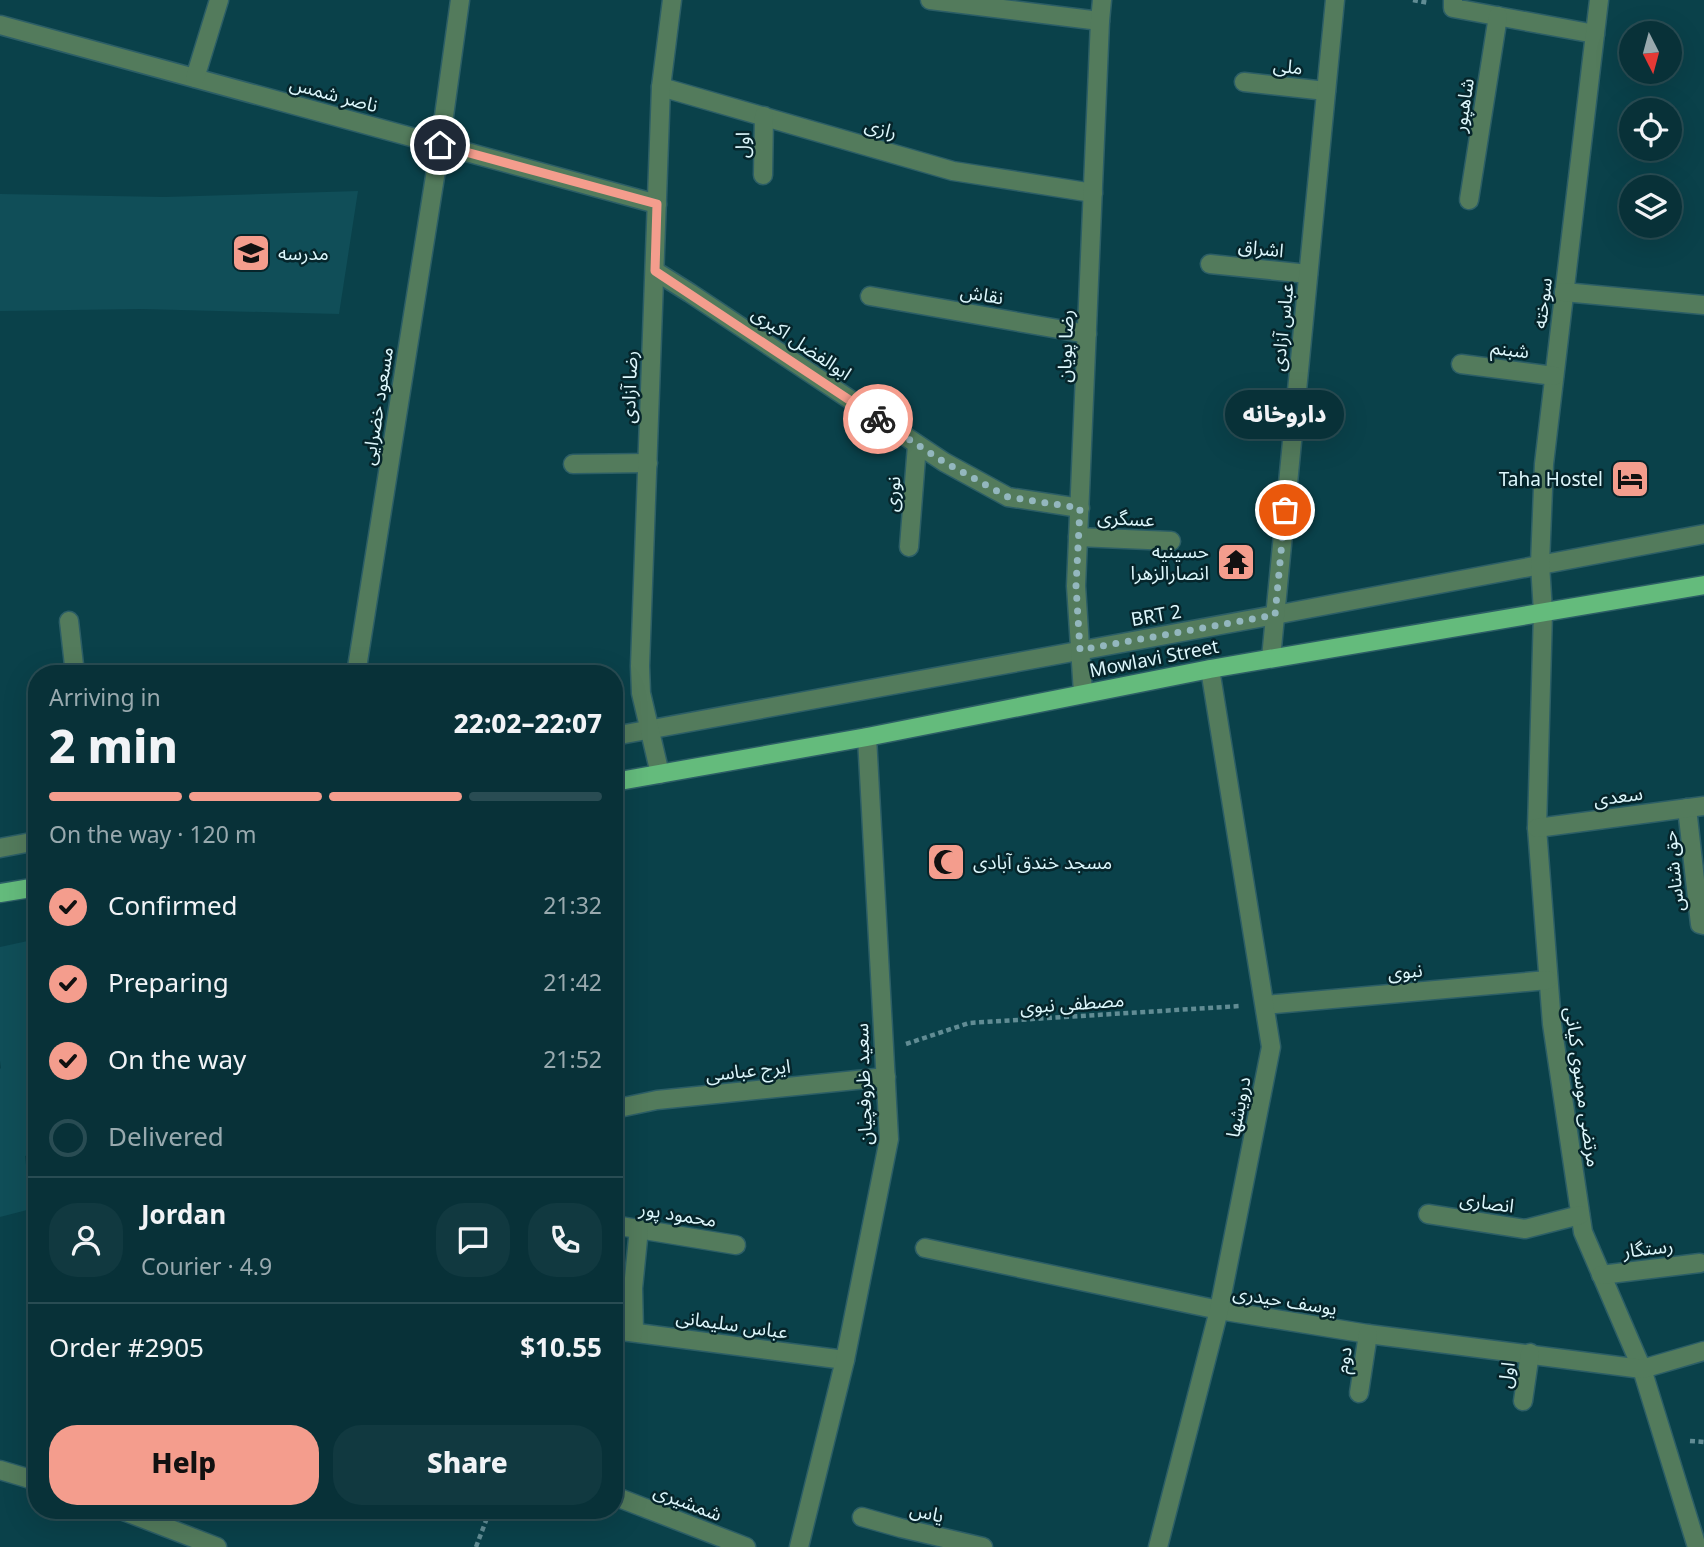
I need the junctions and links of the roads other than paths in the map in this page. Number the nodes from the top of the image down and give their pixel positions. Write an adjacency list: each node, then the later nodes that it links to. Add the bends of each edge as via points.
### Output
1 (219, 0): 13 (street)
2 (460, 0): 18 (street, مسعود خضرایی)
3 (672, 0): 15 (street, رضا آزادی)
4 (930, 0): 10 (street)
5 (1102, 0): 10 (street, رضا پویان)
6 (1335, 0): 16 (street, عباس آزادی)
7 (1599, 0): 12 (street, سوخته)
8 (1453, 4): 9 (street)
9 (1498, 16): 12 (street); 21 (street, شاهپور)
10 (1100, 21): 20 (street, رضا پویان)
11 (0, 25): 13 (street, ناصر شمس)
12 (1595, 34): 26 (street, سوخته)
13 (195, 78): 18 (street, ناصر شمس)
14 (1244, 82): 16 (street, ملی)
15 (661, 87): 17 (street, رازی); 22 (street, رضا آزادی)
16 (1326, 91): 25 (street, عباس آزادی)
17 (764, 116): 19 (street, اول); 20 (street, رازی, via 953,171)
18 (440, 145): 22 (street, ناصر شمس); 48 (street, مسعود خضرایی)
19 (763, 175)
20 (1093, 193): 29 (street, رضا پویان)
21 (1469, 200)
22 (657, 204): 24 (street, رضا آزادی)
23 (1210, 264): 25 (street, اشراق)
24 (655, 271): 32 (street, ابوالفضل اکبری); 33 (street, رضا آزادی)
25 (1308, 274): 43 (street, عباس آزادی)
26 (1564, 292): 28 (street); 31 (street, سوخته)
27 (870, 296): 29 (street, نقاش)
28 (1704, 305)
29 (1087, 334): 35 (street, رضا پویان)
30 (1461, 364): 31 (street, شبنم)
31 (1554, 376): 40 (street, سوخته)
32 (918, 445): 35 (street, ابوالفضل اکبری, via 1008,497); 39 (street, نوری)
33 (648, 463): 34 (street); 51 (street, رضا آزادی, via 640,666)
34 (573, 464)
35 (1080, 508): 37 (street, رضا پویان)
36 (1704, 534): 40 (street, BRT 2)
37 (1078, 537): 38 (street, عسگری); 45 (street, رضا پویان)
38 (1171, 541)
39 (909, 547)
40 (1540, 564): 42 (street, سوخته); 43 (street, BRT 2)
41 (1704, 585): 42 (main road, Mowlavi Street)
42 (1543, 612): 46 (main road, Mowlavi Street); 57 (street, مرتضی موسوی کیانی)
43 (1275, 615): 45 (street, BRT 2); 46 (street, عباس آزادی)
44 (69, 621): 47 (street)
45 (1080, 650): 50 (street, رضا پویان); 51 (street, BRT 2)
46 (1271, 658): 49 (main road, Mowlavi Street)
47 (74, 665)
48 (357, 665)
49 (1210, 669): 50 (main road, Mowlavi Street); 64 (street, درویشها)
50 (1083, 693): 53 (main road, Mowlavi Street)
51 (650, 729): 52 (street, BRT 2); 54 (street, رضا آزادی)
52 (623, 734)
53 (867, 737): 54 (main road, Mowlavi Street); 65 (street, سعید ظروفچیان)
54 (660, 774): 55 (main road, Mowlavi Street)
55 (623, 780)
56 (1695, 807): 57 (street, سعدی); 62 (street, حق شناس, via 1700,924)
57 (1537, 828): 63 (street, مرتضی موسوی کیانی)
58 (28, 843): 59 (street)
59 (0, 848)
60 (28, 888): 61 (main road)
61 (0, 893)
62 (1704, 925)
63 (1548, 980): 64 (street, نبوی); 68 (street, مرتضی موسوی کیانی)
64 (1265, 1005): 75 (street, درویشها, via 1271,1047)
65 (886, 1077): 66 (street, ایرج عباسی); 81 (street, سعید ظروفچیان, via 889,1139)
66 (623, 1107)
67 (1428, 1214): 68 (street, انصاری, via 1525,1228)
68 (1580, 1215): 74 (street, مرتضی موسوی کیانی)
69 (623, 1226): 70 (street, محمود پور)
70 (639, 1229): 71 (street, محمود پور); 77 (street)
71 (736, 1245)
72 (925, 1248): 75 (street, یوسف حیدری)
73 (1700, 1263): 74 (street, رستگار)
74 (1601, 1275): 82 (street, مرتضی موسوی کیانی)
75 (1219, 1310): 78 (street, یوسف حیدری); 94 (street, درویشها)
76 (623, 1331): 77 (street, عباس سلیمانی)
77 (634, 1332): 81 (street, عباس سلیمانی)
78 (1368, 1334): 80 (street, یوسف حیدری); 83 (street, دوم)
79 (1704, 1351): 82 (street)
80 (1530, 1353): 82 (street, یوسف حیدری); 84 (street, اول)
81 (845, 1360): 92 (street, سعید ظروفچیان)
82 (1642, 1369): 95 (street, مرتضی موسوی کیانی)
83 (1359, 1393)
84 (1523, 1402)
85 (0, 1470): 86 (street)
86 (28, 1475)
87 (623, 1499): 91 (street, شمشیری)
88 (862, 1517): 93 (street, یاس)
89 (144, 1519): 90 (street)
90 (217, 1547)
91 (746, 1547)
92 (799, 1547)
93 (983, 1547)
94 (1158, 1547)
95 (1697, 1547)

